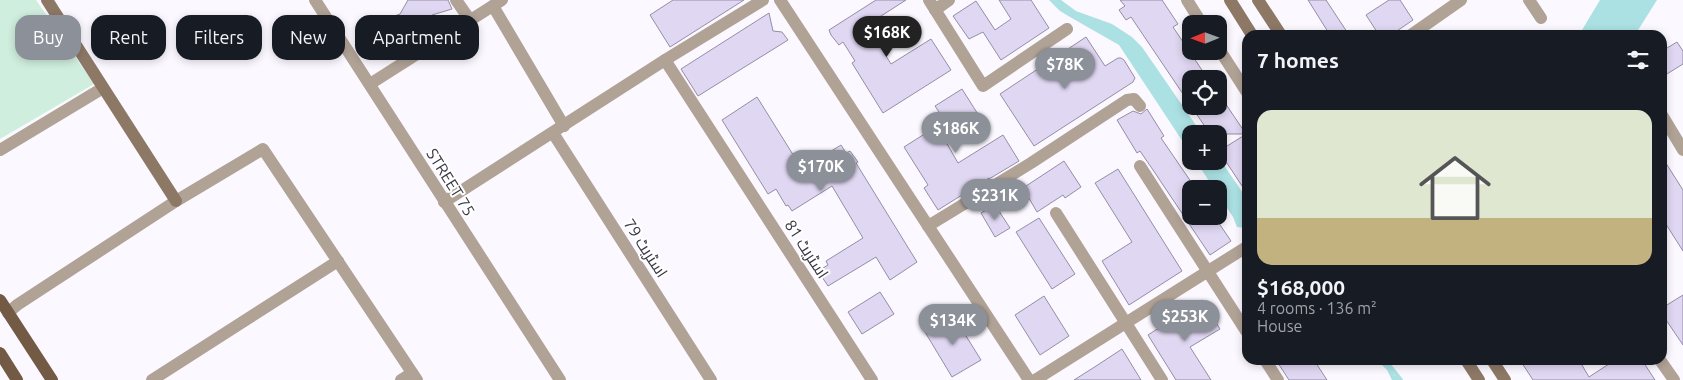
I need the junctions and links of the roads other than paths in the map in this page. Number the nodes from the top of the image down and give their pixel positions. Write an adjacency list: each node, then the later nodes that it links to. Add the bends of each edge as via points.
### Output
1 (47, 0): 27 (street)
2 (315, 0): 25 (street, STREET 75)
3 (456, 0): 14 (street)
4 (763, 0): 23 (street)
5 (780, 0): 38 (street)
6 (949, 0): 13 (street)
7 (1187, 0): 16 (street)
8 (1230, 0): 19 (street)
9 (1460, 0): 21 (street)
10 (1529, 0): 17 (street)
11 (1264, 2): 20 (street)
12 (497, 3): 15 (street); 30 (street)
13 (932, 5): 18 (street, via 983,86)
14 (466, 15)
15 (478, 15)
16 (1196, 15)
17 (1541, 18)
18 (1067, 28)
19 (1249, 30)
20 (1278, 30)
21 (1423, 30)
22 (408, 60): 25 (street)
23 (665, 60): 30 (street); 58 (street, اسٹریٹ 81)
24 (1226, 60): 26 (street)
25 (370, 84): 36 (street, STREET 75)
26 (1242, 85)
27 (103, 88): 32 (street); 35 (street)
28 (1140, 106): 38 (street, via 1134,98 1126,100)
29 (1667, 123): 33 (street)
30 (564, 126): 31 (street)
31 (553, 133): 36 (street); 57 (street, اسٹریٹ 79)
32 (0, 150)
33 (1683, 150)
34 (1140, 166): 41 (street)
35 (176, 201): 40 (street, via 263,149); 43 (street)
36 (444, 202): 56 (street, STREET 75)
37 (1056, 213): 44 (street)
38 (928, 226): 59 (street)
39 (1242, 250): 41 (street)
40 (338, 261): 51 (street); 54 (street)
41 (1207, 271): 44 (street); 45 (street)
42 (0, 300): 43 (main road)
43 (8, 313): 53 (main road)
44 (1126, 322): 60 (street); 61 (street)
45 (1242, 325)
46 (0, 353): 52 (main road)
47 (1268, 365): 62 (street)
48 (1469, 365): 63 (street)
49 (1495, 365): 64 (street)
50 (1664, 365): 65 (street)
51 (415, 376): 55 (street)
52 (17, 380)
53 (52, 380)
54 (152, 380)
55 (401, 380)
56 (560, 380)
57 (711, 380)
58 (872, 380)
59 (1029, 380)
60 (1035, 380)
61 (1162, 380)
62 (1278, 380)
63 (1479, 380)
64 (1505, 380)
65 (1674, 380)

